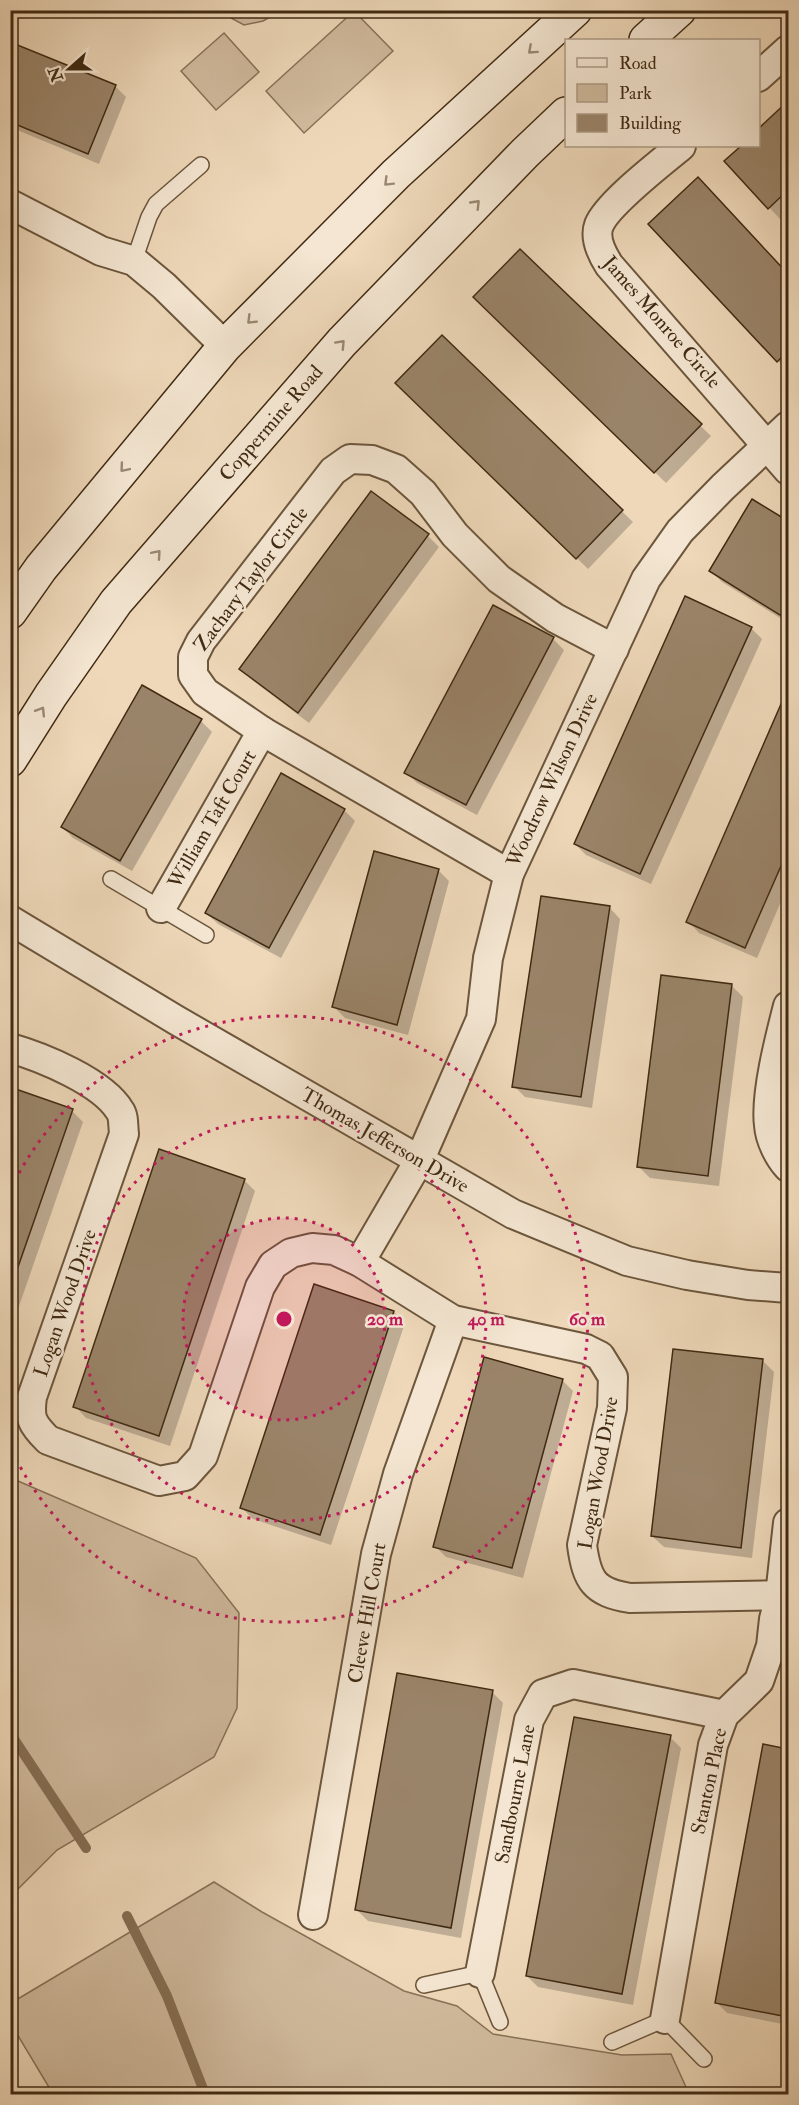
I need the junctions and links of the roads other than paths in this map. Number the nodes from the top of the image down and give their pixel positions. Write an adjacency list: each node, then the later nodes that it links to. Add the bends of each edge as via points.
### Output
1 (575, 10): 11 (street, one-way to 11, via 396,174)
2 (679, 10): 3 (street)
3 (647, 39)
4 (789, 50): 5 (street)
5 (760, 76)
6 (565, 116): 17 (street, Coppermine Road, one-way to 6, via 51,695 131,584 342,342)
7 (680, 147): 12 (street, James Monroe Circle, via 611,208 598,226 600,249 609,265)
8 (201, 165): 10 (lane, via 156,204)
9 (10, 204): 10 (street, via 100,251)
10 (134, 261): 11 (street)
11 (225, 346): 14 (street, one-way to 14, via 47,560)
12 (778, 436): 13 (street, James Monroe Circle); 15 (street, Woodrow Wilson Drive, via 680,531 646,579)
13 (789, 470)
14 (10, 612)
15 (614, 649): 16 (street, Zachary Taylor Circle, via 555,618 500,579 396,469 372,460 350,459 333,471 201,641 194,657 193,675 205,692); 18 (street, Woodrow Wilson Drive)
16 (262, 731): 18 (street, Zachary Taylor Circle); 20 (street, William Taft Court)
17 (10, 760)
18 (509, 874): 25 (street, Woodrow Wilson Drive, via 488,958 481,1019)
19 (111, 879): 20 (lane)
20 (161, 908): 22 (lane)
21 (10, 920): 25 (street, Thomas Jefferson Drive)
22 (206, 935)
23 (789, 1006): 26 (street, via 768,1107 769,1128 780,1158)
24 (10, 1048): 27 (street, Logan Wood Drive, via 41,1057 101,1091 121,1112 124,1134 32,1397 30,1414 48,1440 159,1481 185,1476 204,1456 260,1287 273,1264 291,1253 312,1248 334,1250)
25 (420, 1160): 27 (street); 28 (street, Thomas Jefferson Drive, via 513,1214 627,1261 687,1275)
26 (789, 1167)
27 (360, 1262): 29 (street, Logan Wood Drive)
28 (789, 1288)
29 (453, 1320): 31 (street, Logan Wood Drive, via 586,1349 600,1356 613,1377 612,1408 582,1545 585,1566 597,1586 608,1594 630,1598); 33 (street, Cleeve Hill Court, via 398,1474 376,1554)
30 (789, 1523): 31 (street, Stanton Place)
31 (784, 1596): 32 (street, Stanton Place, via 774,1619 771,1646 759,1681)
32 (724, 1715): 34 (street, Sandbourne Lane, via 573,1684 543,1694 529,1720); 36 (street, Stanton Place, via 713,1745)
33 (313, 1915)
34 (480, 1974): 35 (lane); 37 (lane)
35 (424, 1985)
36 (665, 2019): 38 (lane); 39 (lane)
37 (500, 2022)
38 (612, 2042)
39 (704, 2059)

